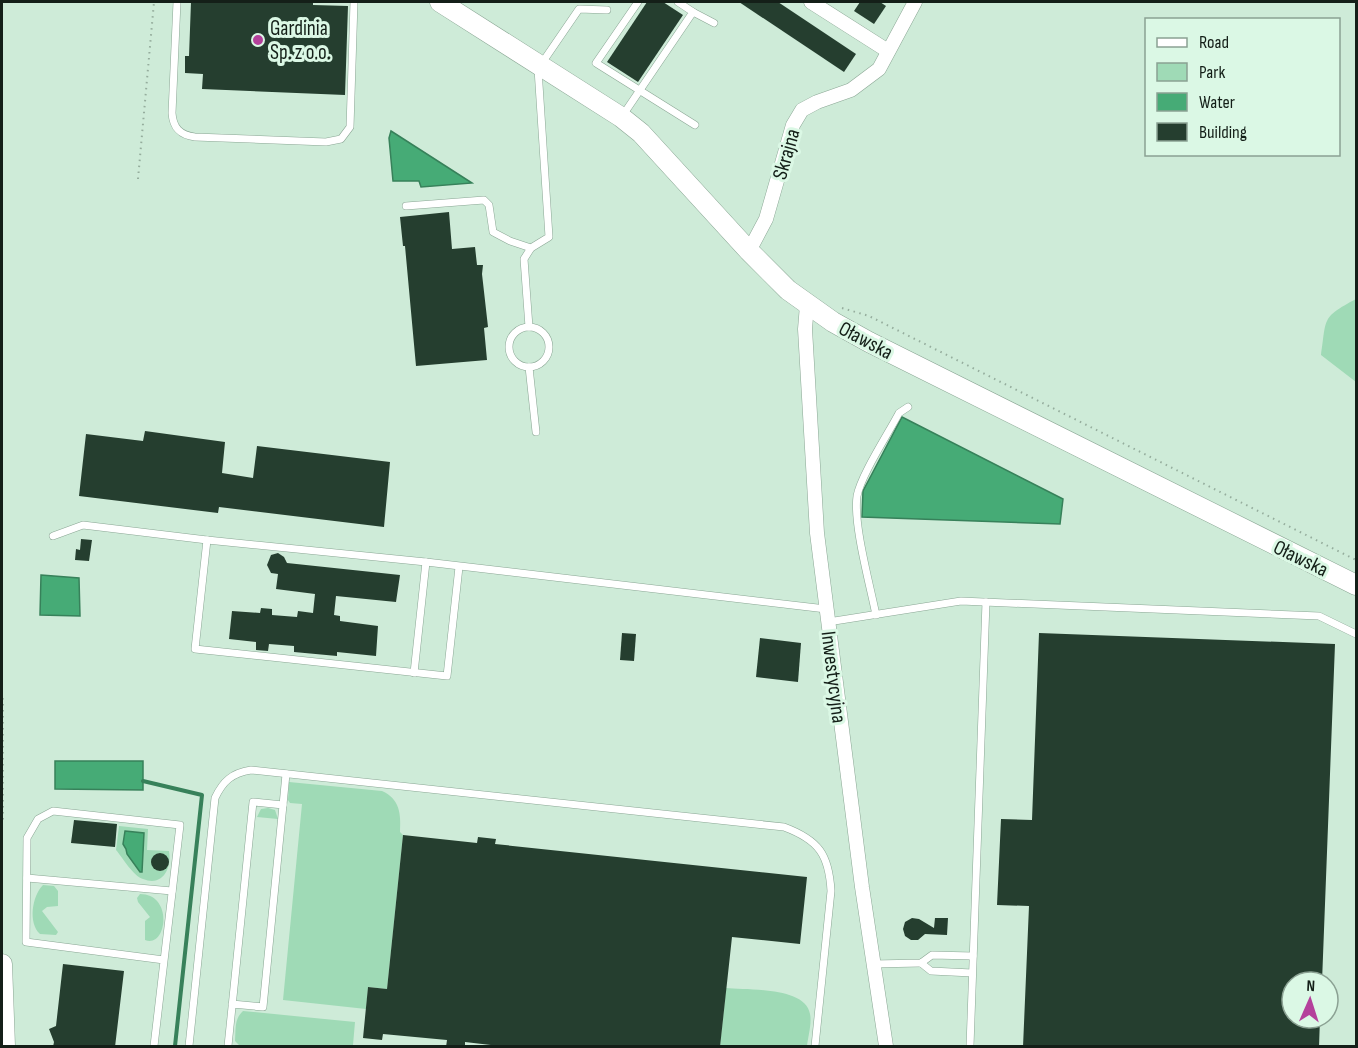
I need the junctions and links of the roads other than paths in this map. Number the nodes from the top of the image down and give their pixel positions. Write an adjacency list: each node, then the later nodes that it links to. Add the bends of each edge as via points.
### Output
1 (177, 2): 2 (lane, via 172,113 180,133 195,137 326,142 341,139 350,128)
2 (354, 2)
3 (440, 2): 13 (street, Oławska)
4 (638, 2): 14 (lane, via 596,63)
5 (678, 2): 10 (lane)
6 (811, 2): 12 (street)
7 (915, 2): 12 (street, Skrajna)
8 (578, 5): 9 (lane); 13 (lane)
9 (607, 10)
10 (693, 12): 11 (lane); 14 (lane)
11 (714, 23)
12 (888, 51): 19 (street, Skrajna, via 879,69 851,90 802,110 793,125 766,219)
13 (539, 64): 15 (street, Oławska); 18 (lane, via 549,237)
14 (639, 91): 15 (lane); 16 (lane)
15 (621, 117): 19 (street, Oławska)
16 (694, 125)
17 (406, 206): 18 (lane, via 484,200 489,205 493,232)
18 (531, 248): 21 (lane, via 524,259)
19 (749, 251): 20 (street, Oławska)
20 (807, 305): 29 (street, Oławska, via 869,342); 32 (street, Inwestycyjna, via 805,329 817,533)
21 (529, 327): 22 (lane, via 542,331 549,343 546,357); 22 (lane, via 512,335 508,347 513,359)
22 (530, 367): 24 (lane)
23 (908, 407): 31 (lane, via 899,413 857,496 857,519)
24 (536, 432)
25 (53, 536): 26 (lane, via 83,525)
26 (207, 540): 27 (lane); 34 (lane, via 195,649)
27 (426, 562): 28 (lane); 34 (lane)
28 (459, 567): 32 (lane); 34 (lane, via 447,676)
29 (1356, 585)
30 (986, 602): 31 (lane, via 961,601); 33 (lane, via 1319,616); 39 (lane)
31 (876, 615): 32 (lane)
32 (827, 616): 43 (street, Inwestycyjna)
33 (1356, 634)
34 (414, 673)
35 (286, 774): 36 (lane); 48 (lane, via 239,772 228,778 214,798); 50 (lane, via 784,827 801,833 815,843 830,873)
36 (283, 805): 45 (lane, via 253,802); 45 (lane, via 263,1007)
37 (27, 878): 38 (lane); 38 (lane, via 27,838 38,819 53,811 180,825); 40 (lane, via 26,942)
38 (172, 891): 40 (lane)
39 (973, 956): 41 (lane, via 933,955); 44 (lane)
40 (164, 960): 47 (lane)
41 (921, 963): 43 (lane); 44 (lane, via 931,971)
42 (2, 964): 46 (street)
43 (874, 964): 51 (street, Inwestycyjna)
44 (972, 973): 52 (lane)
45 (232, 1004): 49 (lane)
46 (5, 1047)
47 (154, 1047)
48 (189, 1047)
49 (228, 1047)
50 (815, 1047)
51 (886, 1047)
52 (970, 1047)

